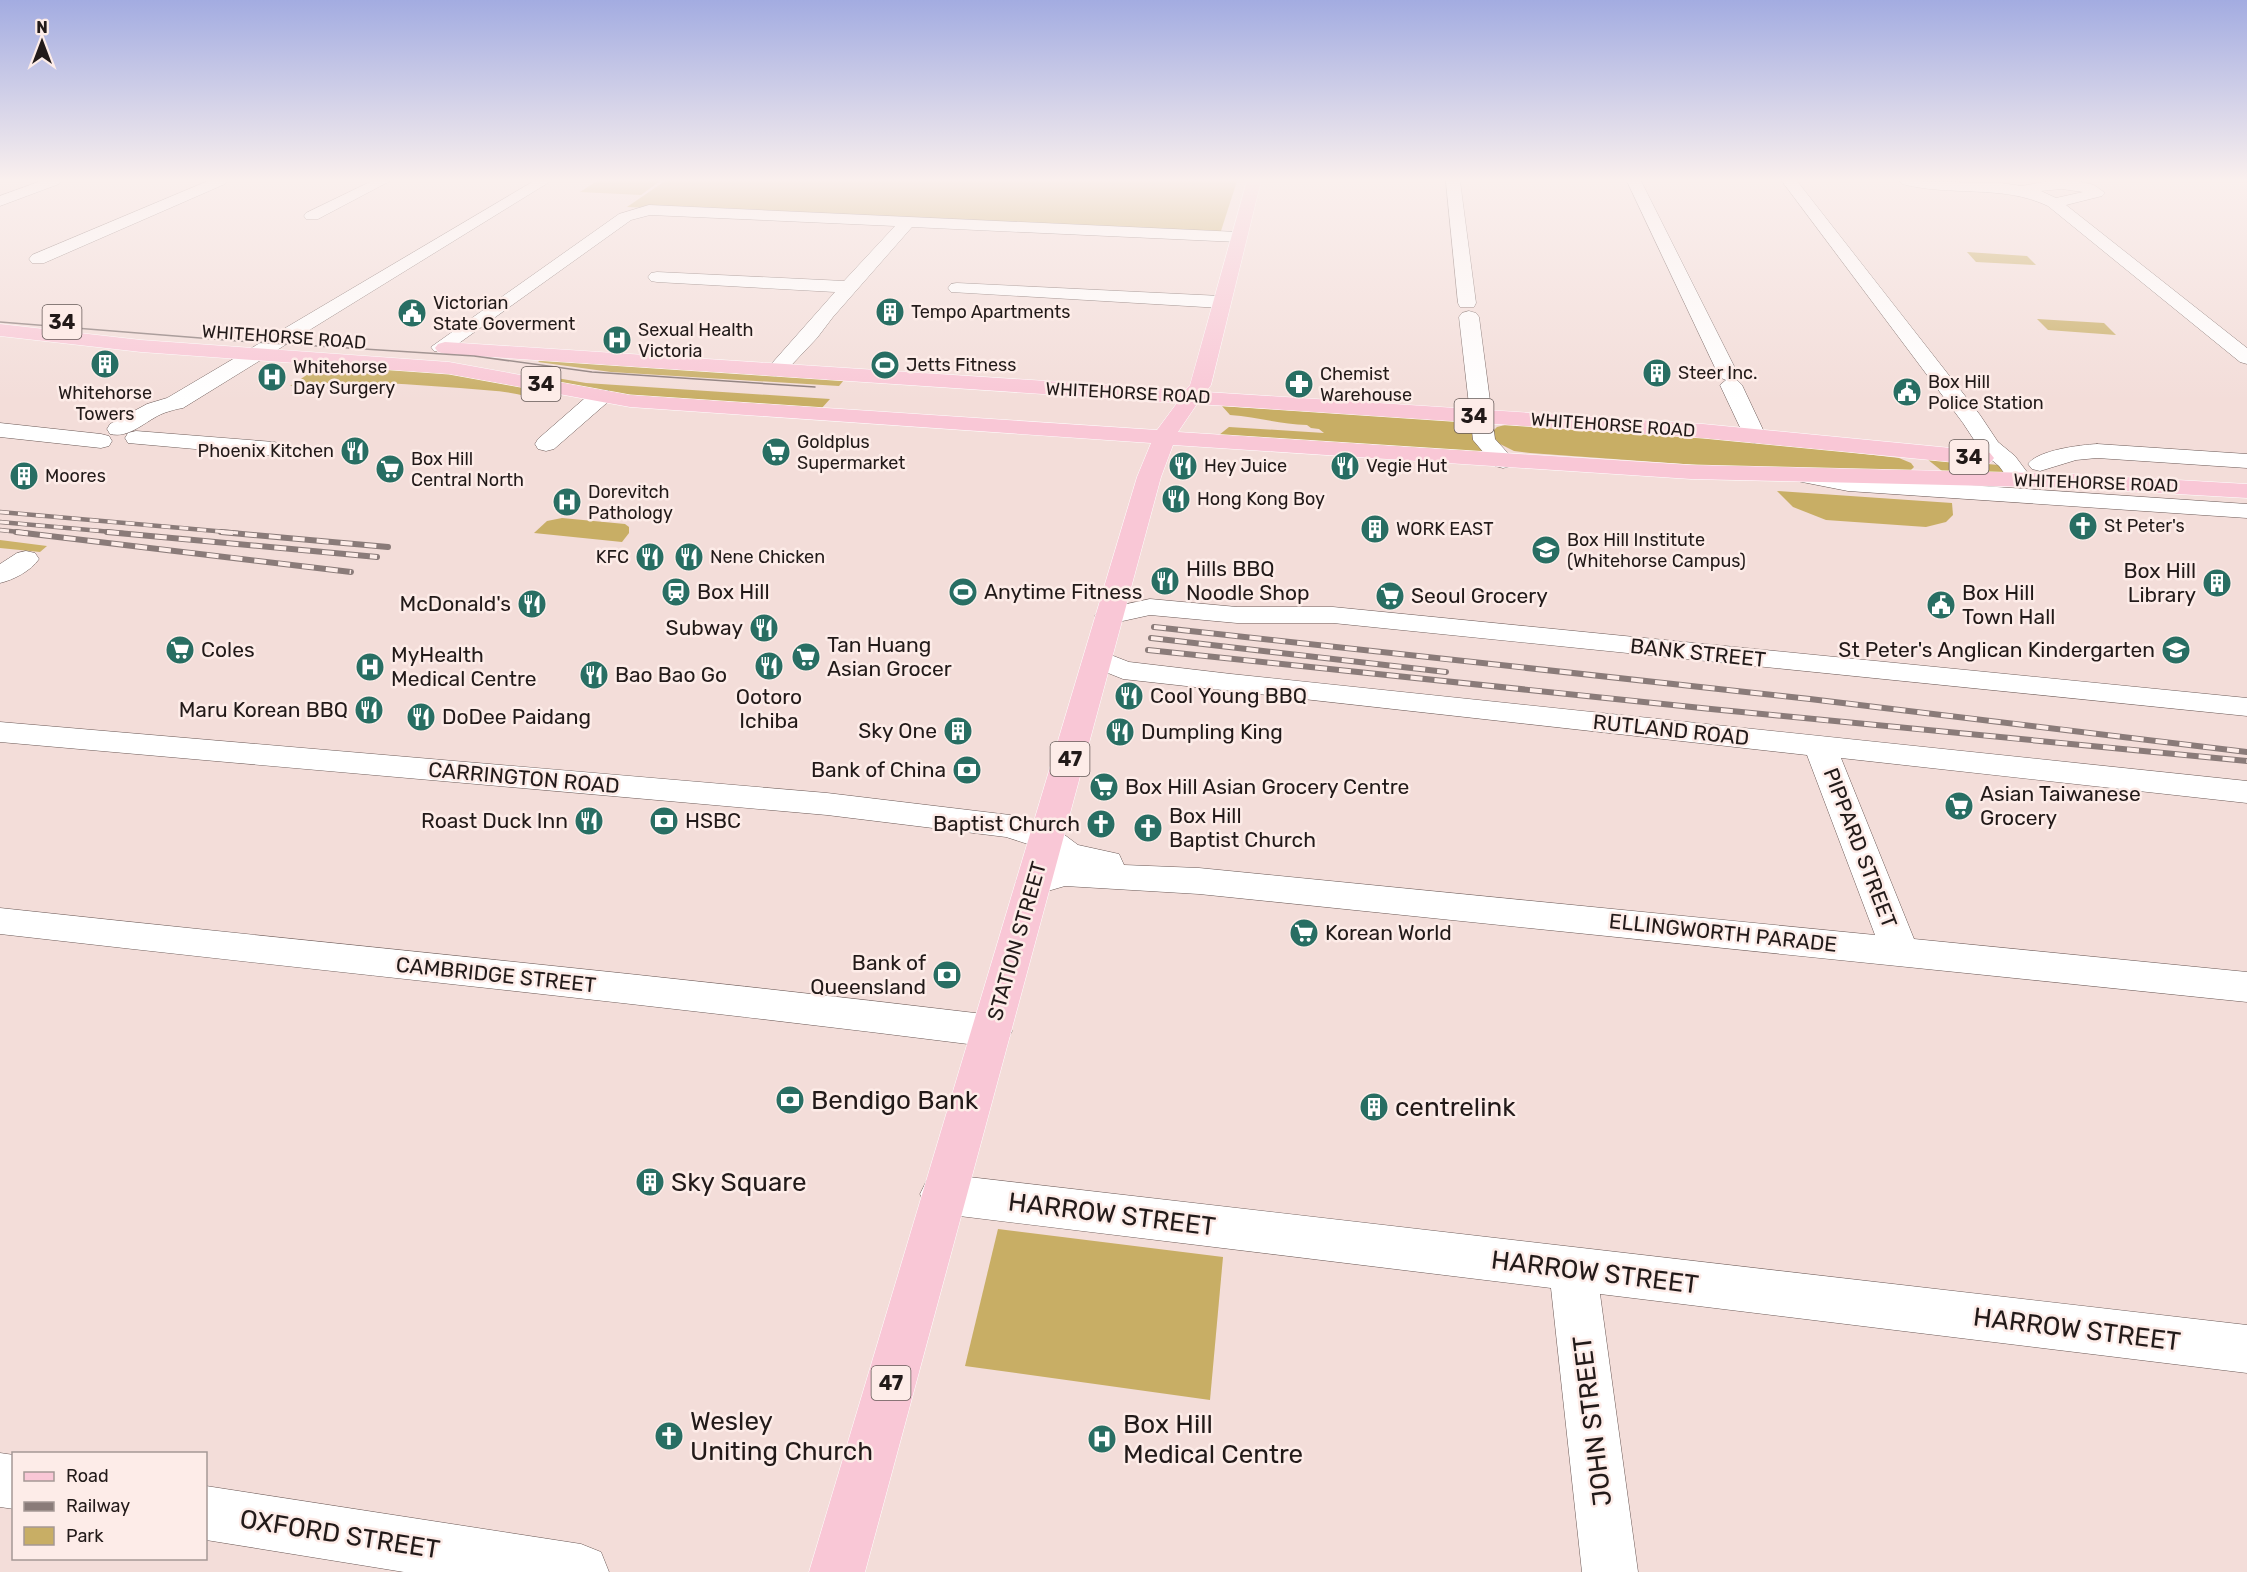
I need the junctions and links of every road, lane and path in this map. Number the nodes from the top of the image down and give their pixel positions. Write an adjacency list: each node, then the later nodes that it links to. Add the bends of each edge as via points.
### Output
1 (49, 254): 10 (street)
2 (422, 254): 17 (street)
3 (572, 254): 20 (street)
4 (879, 254): 12 (street)
5 (1233, 254): 14 (main road, STATION STREET / 47)
6 (1462, 254): 26 (street)
7 (1670, 254): 29 (street)
8 (1845, 254): 35 (street, via 1990,447)
9 (2118, 254): 22 (street)
10 (38, 259)
11 (657, 277): 12 (street)
12 (850, 287): 23 (street)
13 (957, 288): 14 (street)
14 (1221, 302): 25 (main road, STATION STREET / 47, via 1200,385)
15 (0, 317): 17 (main road, WHITEHORSE ROAD / 34)
16 (0, 330): 21 (main road, WHITEHORSE ROAD / 34, via 141,346)
17 (282, 338): 18 (main road, WHITEHORSE ROAD / 34); 21 (street)
18 (395, 345)
19 (418, 346): 20 (main road, WHITEHORSE ROAD / 34)
20 (441, 347): 23 (main road, WHITEHORSE ROAD / 34)
21 (256, 353): 24 (main road, WHITEHORSE ROAD / 34, via 449,368); 28 (street, via 175,403 173,408)
22 (2247, 358)
23 (776, 370): 25 (main road, WHITEHORSE ROAD / 34)
24 (601, 396): 30 (main road, WHITEHORSE ROAD / 34, via 673,405); 31 (street)
25 (1192, 397): 26 (main road, WHITEHORSE ROAD / 34); 30 (main road, STATION STREET / 47)
26 (1481, 417): 29 (main road, WHITEHORSE ROAD / 34); 34 (street, via 1485,442)
27 (0, 430): 28 (street)
28 (122, 434): 32 (street)
29 (1755, 436): 33 (main road, WHITEHORSE ROAD / 34)
30 (1163, 438): 34 (main road, WHITEHORSE ROAD / 34); 46 (main road, STATION STREET / 47)
31 (546, 444)
32 (274, 449)
33 (1905, 451): 35 (main road, WHITEHORSE ROAD / 34); 41 (main road)
34 (1503, 461): 38 (main road, WHITEHORSE ROAD / 34)
35 (2007, 461): 37 (main road, WHITEHORSE ROAD / 34); 39 (street)
36 (2247, 461): 37 (street, WHITEHORSE ROAD, via 2090,451)
37 (2040, 464): 40 (main road, WHITEHORSE ROAD / 34)
38 (1800, 475): 41 (street, WHITEHORSE ROAD, via 1839,483)
39 (2021, 480): 41 (main road, WHITEHORSE ROAD / 34); 42 (main road, WHITEHORSE ROAD / 34)
40 (2247, 480)
41 (1945, 485): 43 (street, WHITEHORSE ROAD)
42 (2247, 490)
43 (2247, 511)
44 (13, 557): 45 (street)
45 (0, 575)
46 (1113, 604): 47 (main road, STATION STREET / 47); 48 (street, BANK STREET, via 1237,615 1333,615)
47 (1098, 659): 50 (street, RUTLAND ROAD, via 1123,670); 52 (main road, STATION STREET / 47)
48 (2247, 707)
49 (0, 732): 52 (street, CARRINGTON ROAD, via 827,804 1010,826)
50 (1820, 746): 51 (street, RUTLAND ROAD); 56 (street, PIPPARD STREET)
51 (2247, 792)
52 (1046, 838): 53 (street, ELLINGWORTH PARADE, via 1067,855); 54 (main road, STATION STREET / 47)
53 (1199, 881): 54 (street, ELLINGWORTH PARADE, via 1065,874); 56 (street, ELLINGWORTH PARADE)
54 (1034, 882): 58 (main road, STATION STREET / 47)
55 (0, 921): 58 (street, CAMBRIDGE STREET, via 742,1000)
56 (1900, 951): 57 (street, ELLINGWORTH PARADE)
57 (2247, 987)
58 (992, 1031): 59 (main road, STATION STREET / 47)
59 (943, 1194): 60 (street, HARROW STREET); 64 (main road, STATION STREET / 47)
60 (1573, 1269): 61 (street, HARROW STREET); 65 (street, JOHN STREET)
61 (2247, 1349)
62 (207, 1513): 63 (street, OXFORD STREET)
63 (581, 1572)
64 (837, 1572)
65 (1610, 1572)

